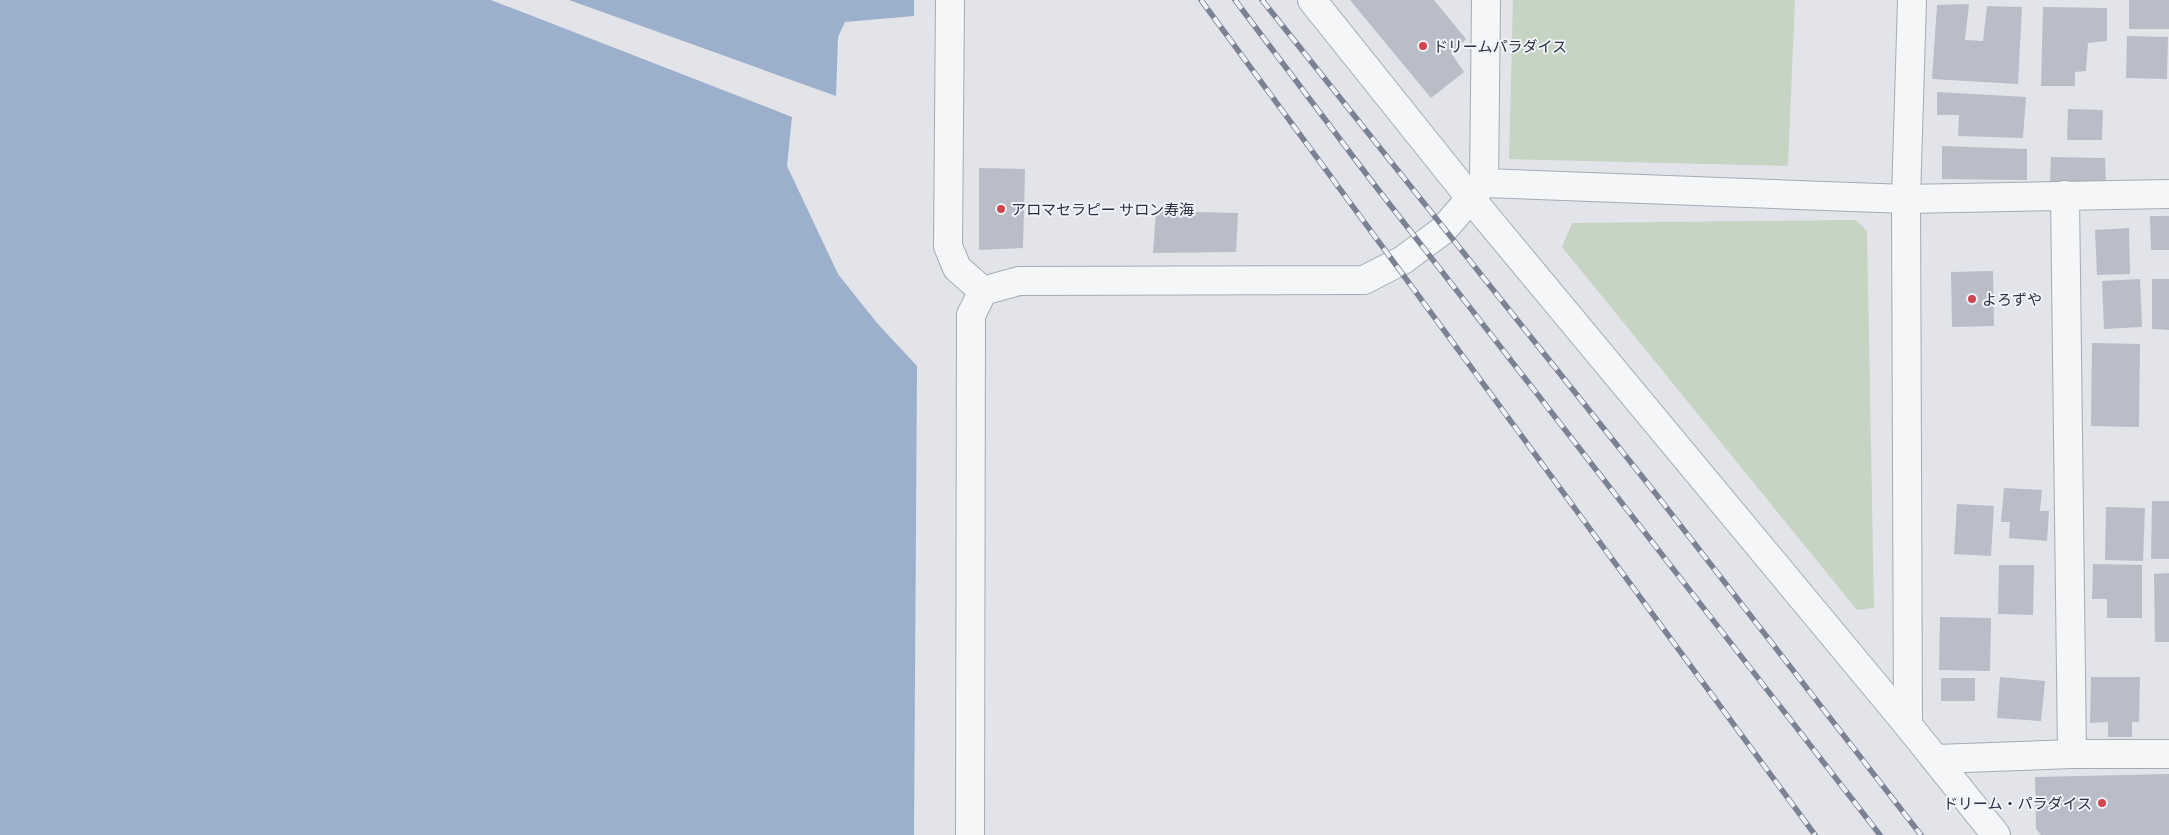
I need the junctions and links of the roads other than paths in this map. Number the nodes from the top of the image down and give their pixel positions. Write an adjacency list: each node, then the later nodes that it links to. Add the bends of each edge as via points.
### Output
1 (950, 0): 9 (street, via 948,246 957,268)
2 (1312, 0): 5 (street)
3 (1486, 0): 5 (street)
4 (1912, 0): 8 (street)
5 (1478, 191): 8 (street); 9 (street, via 1442,232 1403,260 1364,280 1019,281); 10 (street)
6 (2169, 194): 7 (street)
7 (2065, 195): 8 (street); 11 (street)
8 (1906, 199): 10 (street)
9 (984, 291): 14 (street, via 971,315)
10 (1908, 724): 13 (street)
11 (2072, 754): 12 (street); 13 (street)
12 (2169, 754)
13 (1936, 758): 15 (street)
14 (970, 835)
15 (1996, 835)

